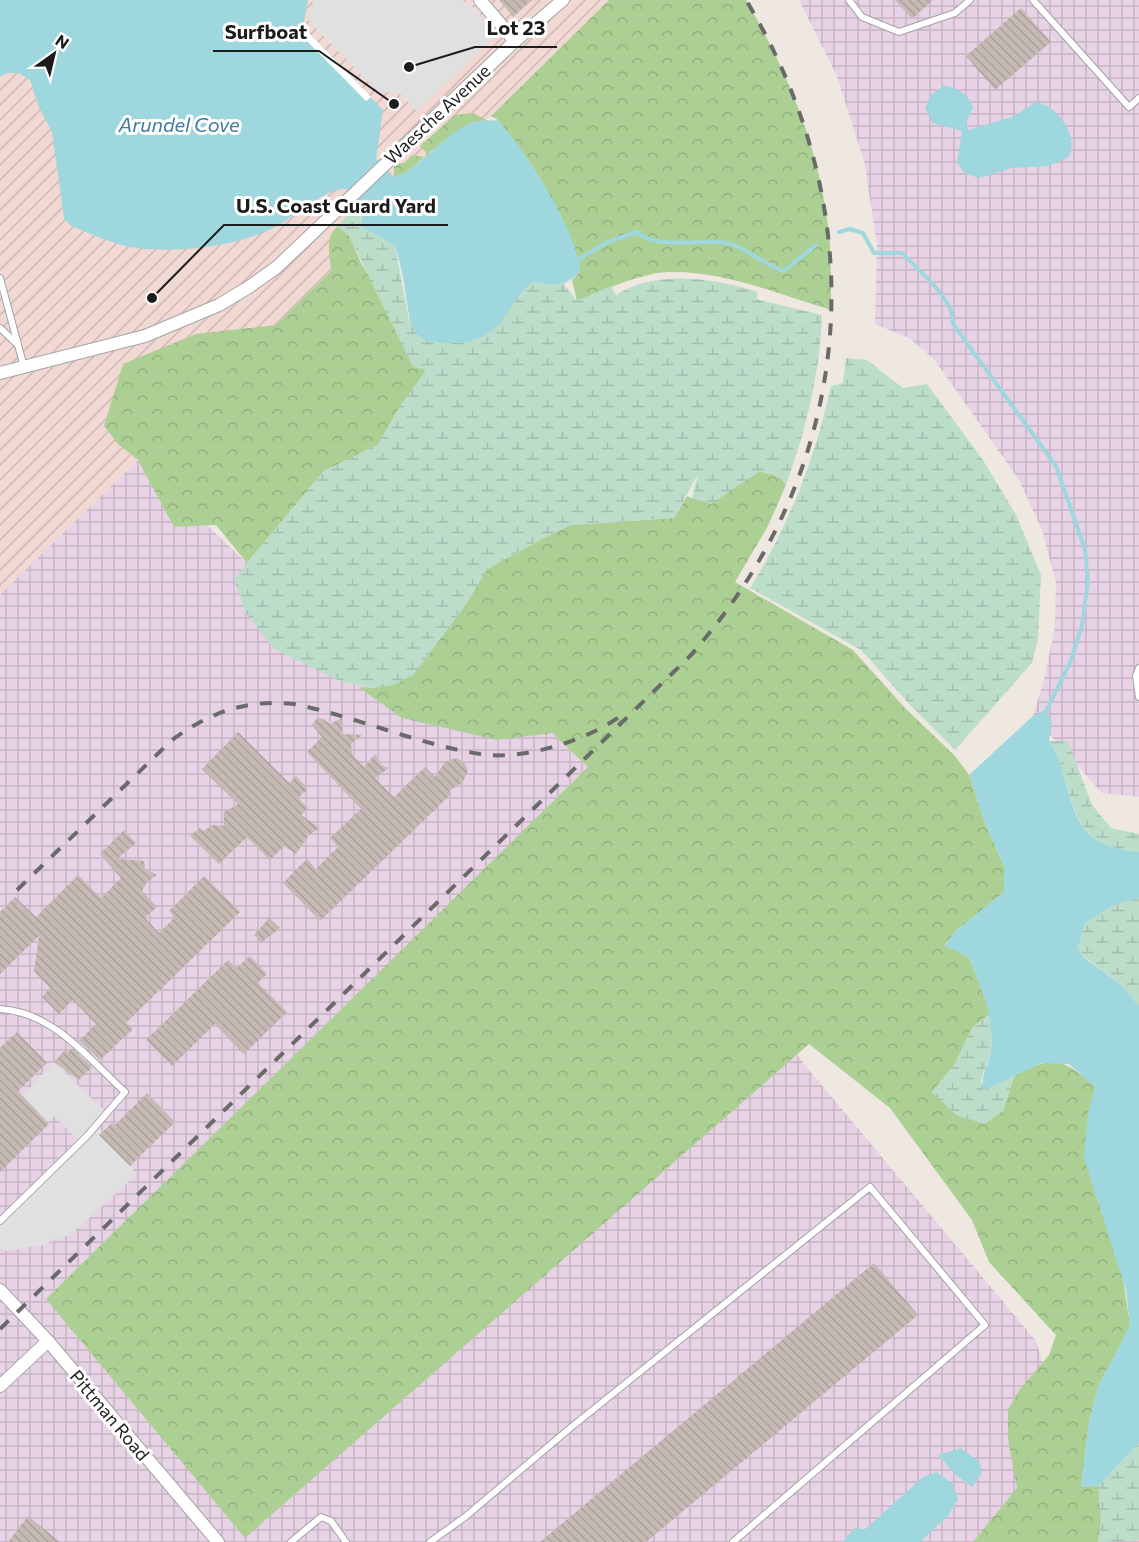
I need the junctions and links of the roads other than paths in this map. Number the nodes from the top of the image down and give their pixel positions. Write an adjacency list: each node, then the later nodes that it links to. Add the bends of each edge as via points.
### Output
1 (480, 0): 6 (street)
2 (562, 0): 6 (street, Waesche Avenue)
3 (849, 0): 4 (lane, via 862,17 899,32 955,13)
4 (970, 0)
5 (1033, 0): 7 (lane, via 1129,107)
6 (515, 41): 11 (street, Waesche Avenue, via 277,267 219,305 146,336)
7 (1139, 99)
8 (0, 278): 10 (lane)
9 (0, 328): 10 (lane)
10 (18, 345): 11 (lane)
11 (25, 367): 12 (street, Waesche Avenue)
12 (0, 374)
13 (1139, 668): 14 (lane)
14 (1139, 697)
15 (0, 1009): 16 (lane, via 18,1010 55,1027 125,1092 87,1136)
16 (0, 1221)
17 (0, 1291): 18 (street, Pittman Road)
18 (48, 1341): 19 (street); 20 (street, Pittman Road)
19 (0, 1386)
20 (218, 1542)
21 (291, 1542): 22 (lane, via 321,1517 331,1521)
22 (346, 1542)
23 (430, 1542): 24 (lane, via 870,1187 985,1325)
24 (733, 1542)

